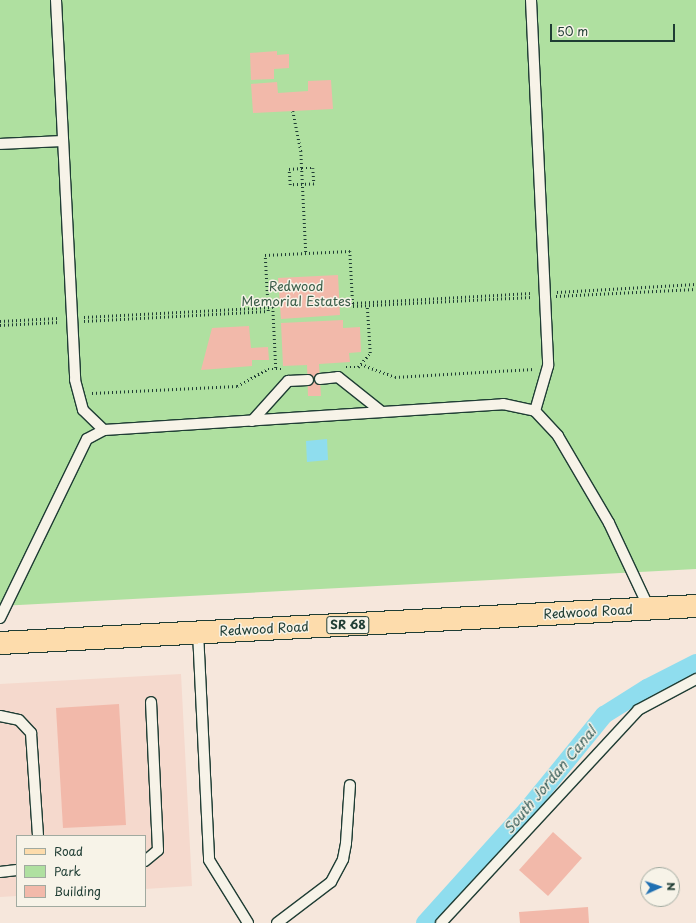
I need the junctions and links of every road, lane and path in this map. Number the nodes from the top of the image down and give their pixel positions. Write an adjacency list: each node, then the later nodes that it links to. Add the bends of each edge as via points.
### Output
1 (56, 0): 4 (lane)
2 (531, 0): 11 (lane)
3 (293, 111): 6 (path, via 302,151)
4 (63, 141): 5 (lane); 15 (lane)
5 (0, 144)
6 (302, 168): 7 (path); 7 (path, via 313,168 314,184); 7 (path, via 289,169 290,185)
7 (303, 184): 8 (path)
8 (306, 253): 12 (path, via 350,250); 14 (path, via 265,255)
9 (696, 284): 10 (path); 11 (path)
10 (696, 289): 11 (path)
11 (545, 294): 12 (path); 13 (path); 21 (lane)
12 (353, 303): 13 (path, via 353,306)
13 (367, 305): 18 (path, via 370,353)
14 (268, 307): 15 (path, via 268,310); 22 (path, via 273,307)
15 (72, 320): 16 (path); 17 (path); 25 (lane, via 75,380)
16 (0, 321)
17 (0, 325)
18 (361, 364): 19 (path, via 358,367); 21 (path, via 395,377)
19 (342, 367)
20 (292, 368): 22 (path)
21 (548, 368): 26 (lane)
22 (276, 369): 25 (path, via 268,369 237,386)
23 (320, 379): 27 (lane, via 338,377)
24 (308, 380): 28 (lane, via 288,381)
25 (79, 394): 29 (lane, via 83,410)
26 (535, 411): 27 (lane, via 503,404); 31 (lane, via 558,436 609,523)
27 (382, 412): 28 (lane)
28 (252, 421): 29 (lane)
29 (104, 430): 32 (lane, via 87,439)
30 (696, 606): 31 (main road, Redwood Road / SR 68)
31 (649, 608): 33 (main road, Redwood Road / SR 68)
32 (0, 618)
33 (198, 632): 34 (main road, Redwood Road / SR 68); 43 (lane, via 209,860)
34 (0, 643)
35 (696, 678): 45 (lane, via 638,710)
36 (151, 702): 40 (lane, via 158,850)
37 (0, 716): 39 (lane, via 19,720 31,733)
38 (350, 785): 44 (lane, via 346,843 342,859 331,882)
39 (38, 835)
40 (146, 860)
41 (16, 870): 42 (lane)
42 (0, 872)
43 (248, 923)
44 (276, 923)
45 (441, 923)

